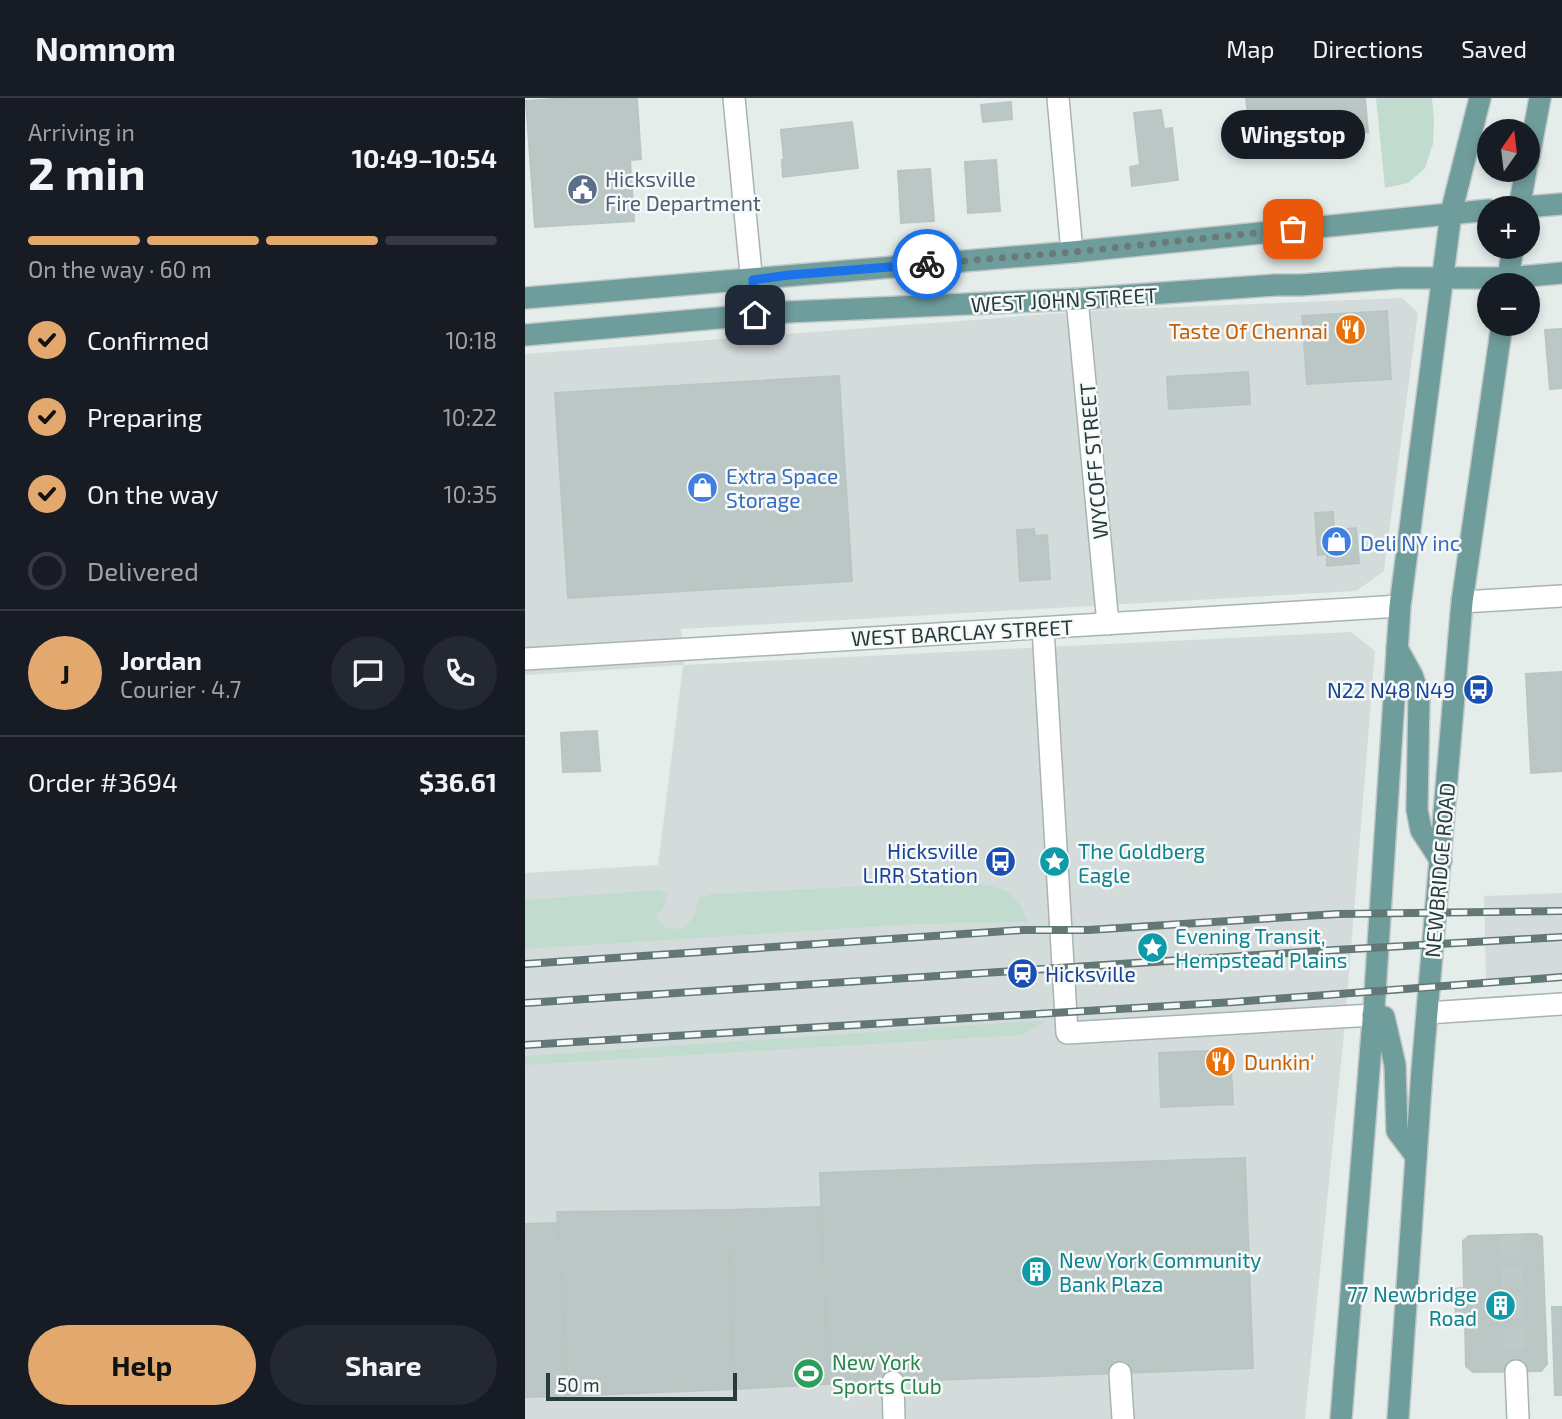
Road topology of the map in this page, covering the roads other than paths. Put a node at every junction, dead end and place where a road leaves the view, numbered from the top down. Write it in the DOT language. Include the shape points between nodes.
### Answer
graph roads {
  1 [pos="734,98"];
  2 [pos="1058,98"];
  3 [pos="1480,98"];
  4 [pos="1540,98"];
  5 [pos="1536,119"];
  6 [pos="1562,204"];
  7 [pos="1540,206"];
  8 [pos="1477,211"];
  9 [pos="1451,213"];
  10 [pos="1073,252"];
  11 [pos="1562,274"];
  12 [pos="1540,277"];
  13 [pos="1443,278"];
  14 [pos="753,280"];
  15 [pos="1477,280"];
  16 [pos="525,298"];
  17 [pos="1077,299"];
  18 [pos="755,315"];
  19 [pos="525,335"];
  20 [pos="1499,336"];
  21 [pos="1562,596"];
  22 [pos="1462,602"];
  23 [pos="1400,606"];
  24 [pos="1108,624"];
  25 [pos="1043,628"];
  26 [pos="1397,648"];
  27 [pos="525,659"];
  28 [pos="1441,861"];
  29 [pos="1562,1004"];
  30 [pos="1427,1013"];
  31 [pos="1373,1015"];
  32 [pos="1416,1156"];
  33 [pos="1516,1371"];
  34 [pos="1120,1373"];
  35 [pos="893,1382"];
  36 [pos="894,1419"];
  37 [pos="1123,1419"];
  38 [pos="1341,1419"];
  39 [pos="1398,1419"];
  40 [pos="1518,1419"];
  1 -- 14 [label="street"];
  2 -- 10 [label="street"];
  3 -- 9 [label="main road"];
  4 -- 5 [label="main road"];
  6 -- 7 [label="main road"];
  8 -- 9 [label="main road, WEST JOHN STREET"];
  9 -- 10 [label="main road, WEST JOHN STREET"];
  9 -- 13 [label="main road"];
  10 -- 14 [label="main road, WEST JOHN STREET"];
  11 -- 12 [label="main road, WEST JOHN STREET"];
  13 -- 15 [label="main road, WEST JOHN STREET"];
  13 -- 17 [label="main road, WEST JOHN STREET"];
  13 -- 23 [label="main road"];
  14 -- 16 [label="main road, WEST JOHN STREET"];
  14 -- 18 [label="street"];
  17 -- 18 [label="main road, WEST JOHN STREET"];
  17 -- 24 [label="street, WYCOFF STREET"];
  18 -- 19 [label="main road, WEST JOHN STREET"];
  20 -- 22 [label="main road, NEWBRIDGE ROAD"];
  21 -- 22 [label="street"];
  22 -- 28 [label="main road, NEWBRIDGE ROAD"];
  23 -- 24 [label="street, WEST BARCLAY STREET"];
  23 -- 26 [label="main road"];
  24 -- 25 [label="street, WEST BARCLAY STREET"];
  25 -- 27 [label="street, WEST BARCLAY STREET"];
  25 -- 31 [label="street" via="1067,1033"];
  26 -- 28 [label="main road" via="1419,695 1417,810 1421,830"];
  26 -- 31 [label="main road"];
  28 -- 30 [label="main road, NEWBRIDGE ROAD"];
  29 -- 30 [label="street"];
  30 -- 32 [label="main road, NEWBRIDGE ROAD"];
  31 -- 32 [label="main road" via="1384,1017 1395,1065 1397,1132"];
  31 -- 38 [label="main road"];
  32 -- 39 [label="main road, NEWBRIDGE ROAD"];
  33 -- 40 [label="street"];
  34 -- 37 [label="street"];
  35 -- 36 [label="street"];
}
